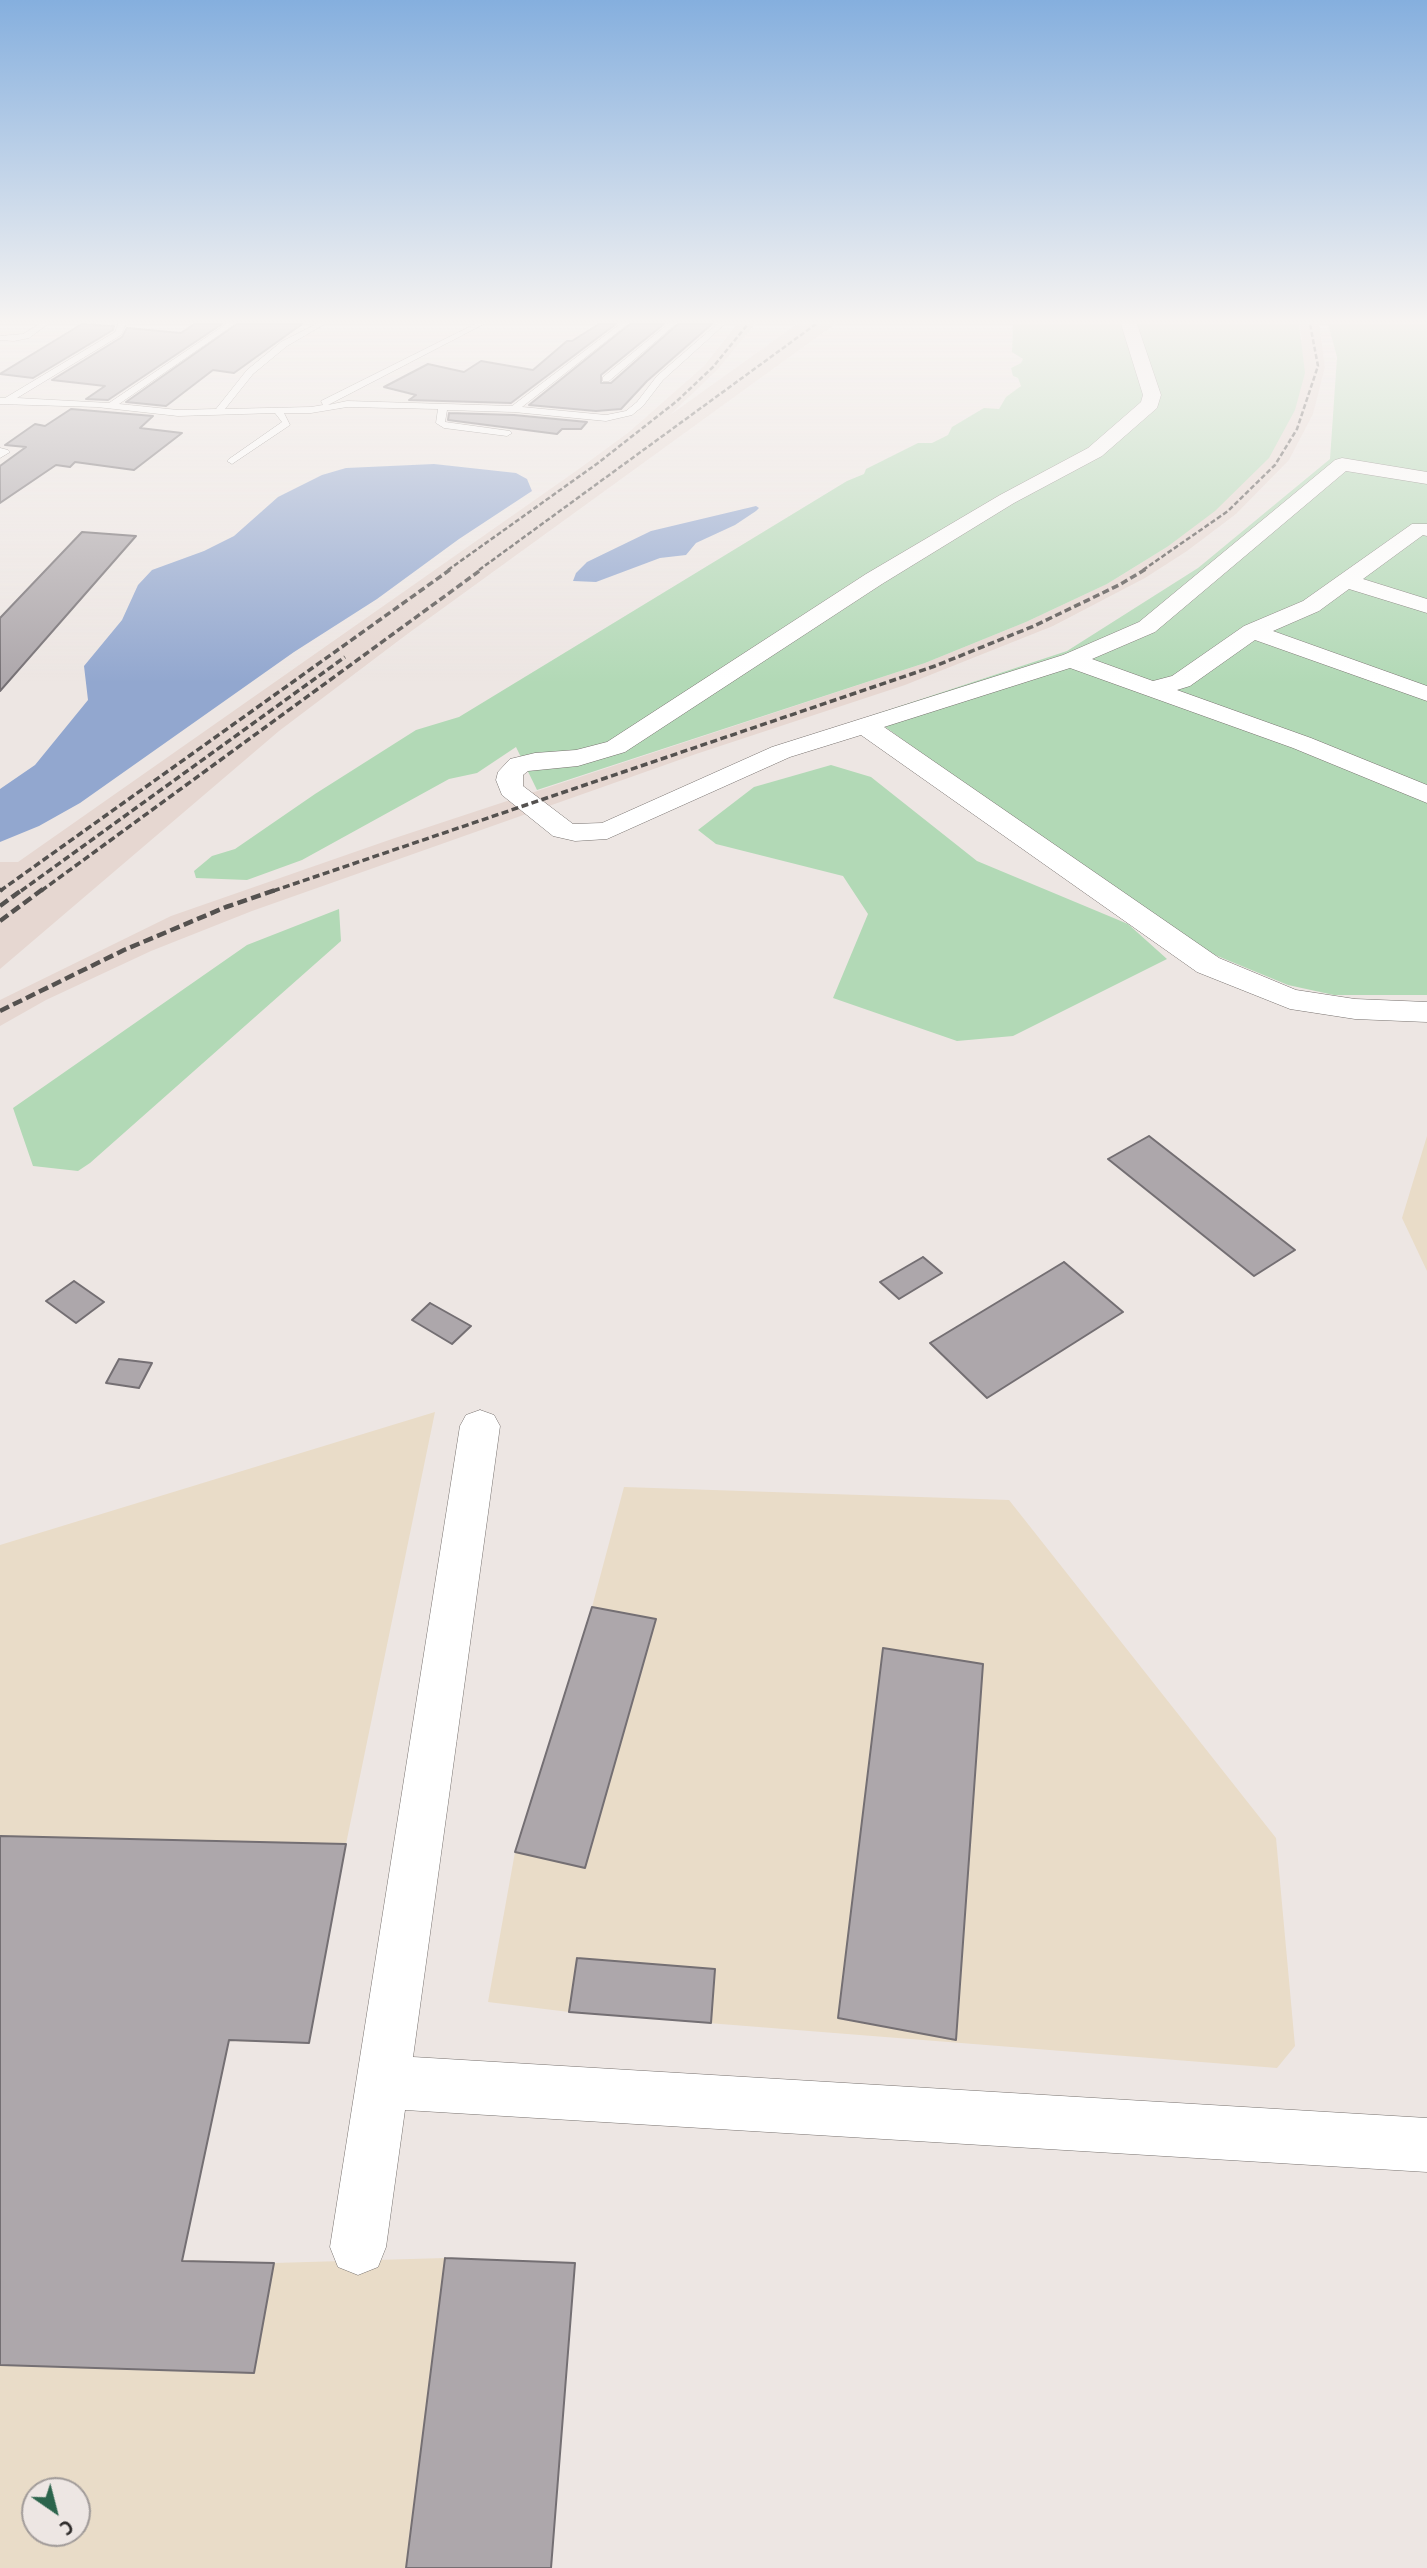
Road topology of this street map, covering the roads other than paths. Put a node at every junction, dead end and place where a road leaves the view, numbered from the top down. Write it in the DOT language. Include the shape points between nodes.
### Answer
graph roads {
  1 [pos="257,444"];
  2 [pos="1104,444"];
  3 [pos="232,461"];
  4 [pos="1427,478"];
  5 [pos="1427,530"];
  6 [pos="1347,580"];
  7 [pos="1427,606"];
  8 [pos="1252,631"];
  9 [pos="1071,660"];
  10 [pos="1153,689"];
  11 [pos="1427,694"];
  12 [pos="867,727"];
  13 [pos="1427,795"];
  14 [pos="1427,1012"];
  15 [pos="481,1426"];
  16 [pos="383,2082"];
  17 [pos="1427,2145"];
  18 [pos="358,2248"];
  1 -- 3 [label="lane"];
  2 -- 12 [label="street" via="874,579 616,747 578,758 519,765 509,780 511,789 563,830 600,832 629,824 781,752"];
  4 -- 9 [label="street" via="1342,464 1147,627"];
  5 -- 6 [label="street" via="1419,528"];
  6 -- 7 [label="street"];
  6 -- 8 [label="street" via="1311,607"];
  8 -- 10 [label="street" via="1181,681"];
  8 -- 11 [label="street"];
  9 -- 10 [label="street"];
  9 -- 12 [label="street"];
  10 -- 13 [label="street"];
  12 -- 14 [label="street" via="1208,965 1290,999 1354,1009"];
  15 -- 16 [label="street"];
  16 -- 17 [label="street"];
  16 -- 18 [label="street"];
}
